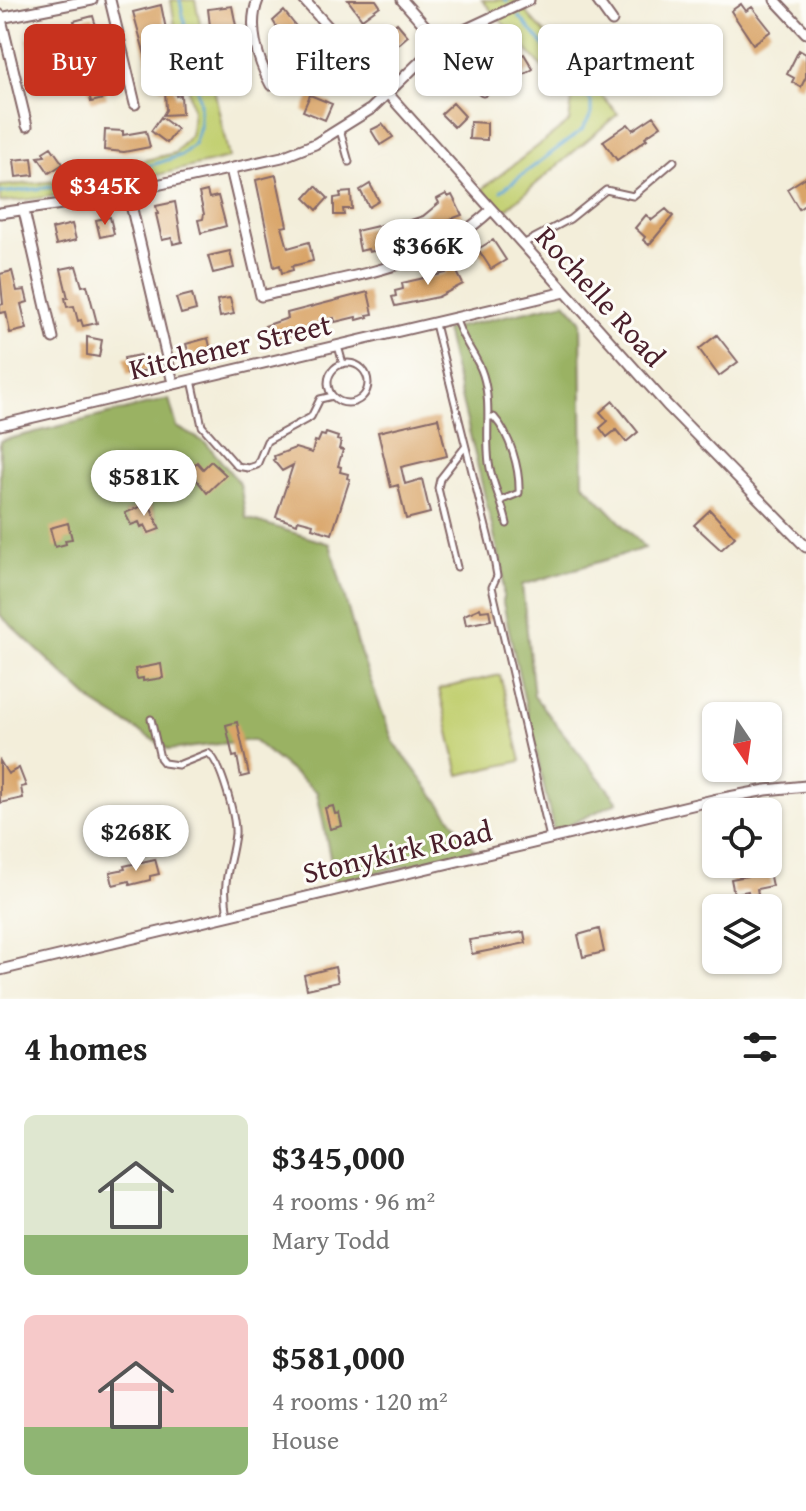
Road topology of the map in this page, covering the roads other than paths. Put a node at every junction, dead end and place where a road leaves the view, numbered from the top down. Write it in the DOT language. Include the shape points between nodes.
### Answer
graph roads {
  1 [pos="92,0"];
  2 [pos="110,0"];
  3 [pos="258,0"];
  4 [pos="304,0"];
  5 [pos="402,0"];
  6 [pos="529,0"];
  7 [pos="597,0"];
  8 [pos="775,0"];
  9 [pos="0,17"];
  10 [pos="612,21"];
  11 [pos="325,24"];
  12 [pos="424,24"];
  13 [pos="476,24"];
  14 [pos="806,33"];
  15 [pos="415,69"];
  16 [pos="268,79"];
  17 [pos="399,83"];
  18 [pos="384,96"];
  19 [pos="389,96"];
  20 [pos="135,104"];
  21 [pos="27,126"];
  22 [pos="340,130"];
  23 [pos="674,161"];
  24 [pos="349,162"];
  25 [pos="231,169"];
  26 [pos="128,192"];
  27 [pos="491,210"];
  28 [pos="24,211"];
  29 [pos="0,213"];
  30 [pos="522,244"];
  31 [pos="565,292"];
  32 [pos="455,317"];
  33 [pos="435,322"];
  34 [pos="53,338"];
  35 [pos="338,345"];
  36 [pos="343,364"];
  37 [pos="191,379"];
  38 [pos="173,383"];
  39 [pos="333,396"];
  40 [pos="489,417"];
  41 [pos="0,425"];
  42 [pos="466,446"];
  43 [pos="502,500"];
  44 [pos="507,524"];
  45 [pos="806,547"];
  46 [pos="457,567"];
  47 [pos="151,719"];
  48 [pos="806,786"];
  49 [pos="550,839"];
  50 [pos="229,916"];
  51 [pos="0,970"];
  1 -- 9 [label="street"];
  2 -- 20 [label="street"];
  3 -- 16 [label="street" via="254,31"];
  4 -- 11 [label="street, Rochelle Road"];
  5 -- 12 [label="street"];
  6 -- 13 [label="street"];
  7 -- 10 [label="street"];
  8 -- 14 [label="street"];
  9 -- 21 [label="street"];
  15 -- 17 [label="street"];
  18 -- 22 [label="street"];
  19 -- 27 [label="street, Rochelle Road"];
  22 -- 24 [label="lane"];
  22 -- 25 [label="street" via="282,157"];
  23 -- 30 [label="lane" via="633,196 606,190 570,219"];
  25 -- 26 [label="street"];
  25 -- 27 [label="street" via="261,296 418,258 455,240"];
  26 -- 28 [label="street"];
  26 -- 38 [label="street"];
  27 -- 30 [label="street, Rochelle Road"];
  28 -- 29 [label="street"];
  28 -- 34 [label="street"];
  30 -- 31 [label="street, Rochelle Road"];
  31 -- 32 [label="street, Kitchener Street"];
  31 -- 45 [label="street, Rochelle Road"];
  32 -- 33 [label="street, Kitchener Street"];
  32 -- 40 [label="lane" via="482,372"];
  33 -- 35 [label="street, Kitchener Street"];
  33 -- 42 [label="lane"];
  35 -- 36 [label="lane"];
  35 -- 37 [label="street, Kitchener Street"];
  36 -- 39 [label="lane" via="328,381"];
  36 -- 39 [label="lane" via="362,369 368,379 366,392 347,403"];
  37 -- 38 [label="street, Kitchener Street"];
  37 -- 39 [label="lane" via="202,426 237,466 248,468 257,465 267,441 311,417 320,399"];
  38 -- 41 [label="street, Kitchener Street"];
  40 -- 43 [label="lane" via="489,463"];
  40 -- 43 [label="lane" via="506,433 520,482 519,493"];
  42 -- 46 [label="lane" via="438,488"];
  42 -- 49 [label="lane" via="494,559 497,576 492,587"];
  43 -- 44 [label="lane"];
  47 -- 50 [label="lane" via="164,763 178,765 208,753 220,765 235,830 224,888"];
  48 -- 49 [label="street, Stonykirk Road" via="713,800"];
  49 -- 50 [label="street, Stonykirk Road"];
  50 -- 51 [label="street, Stonykirk Road"];
}
